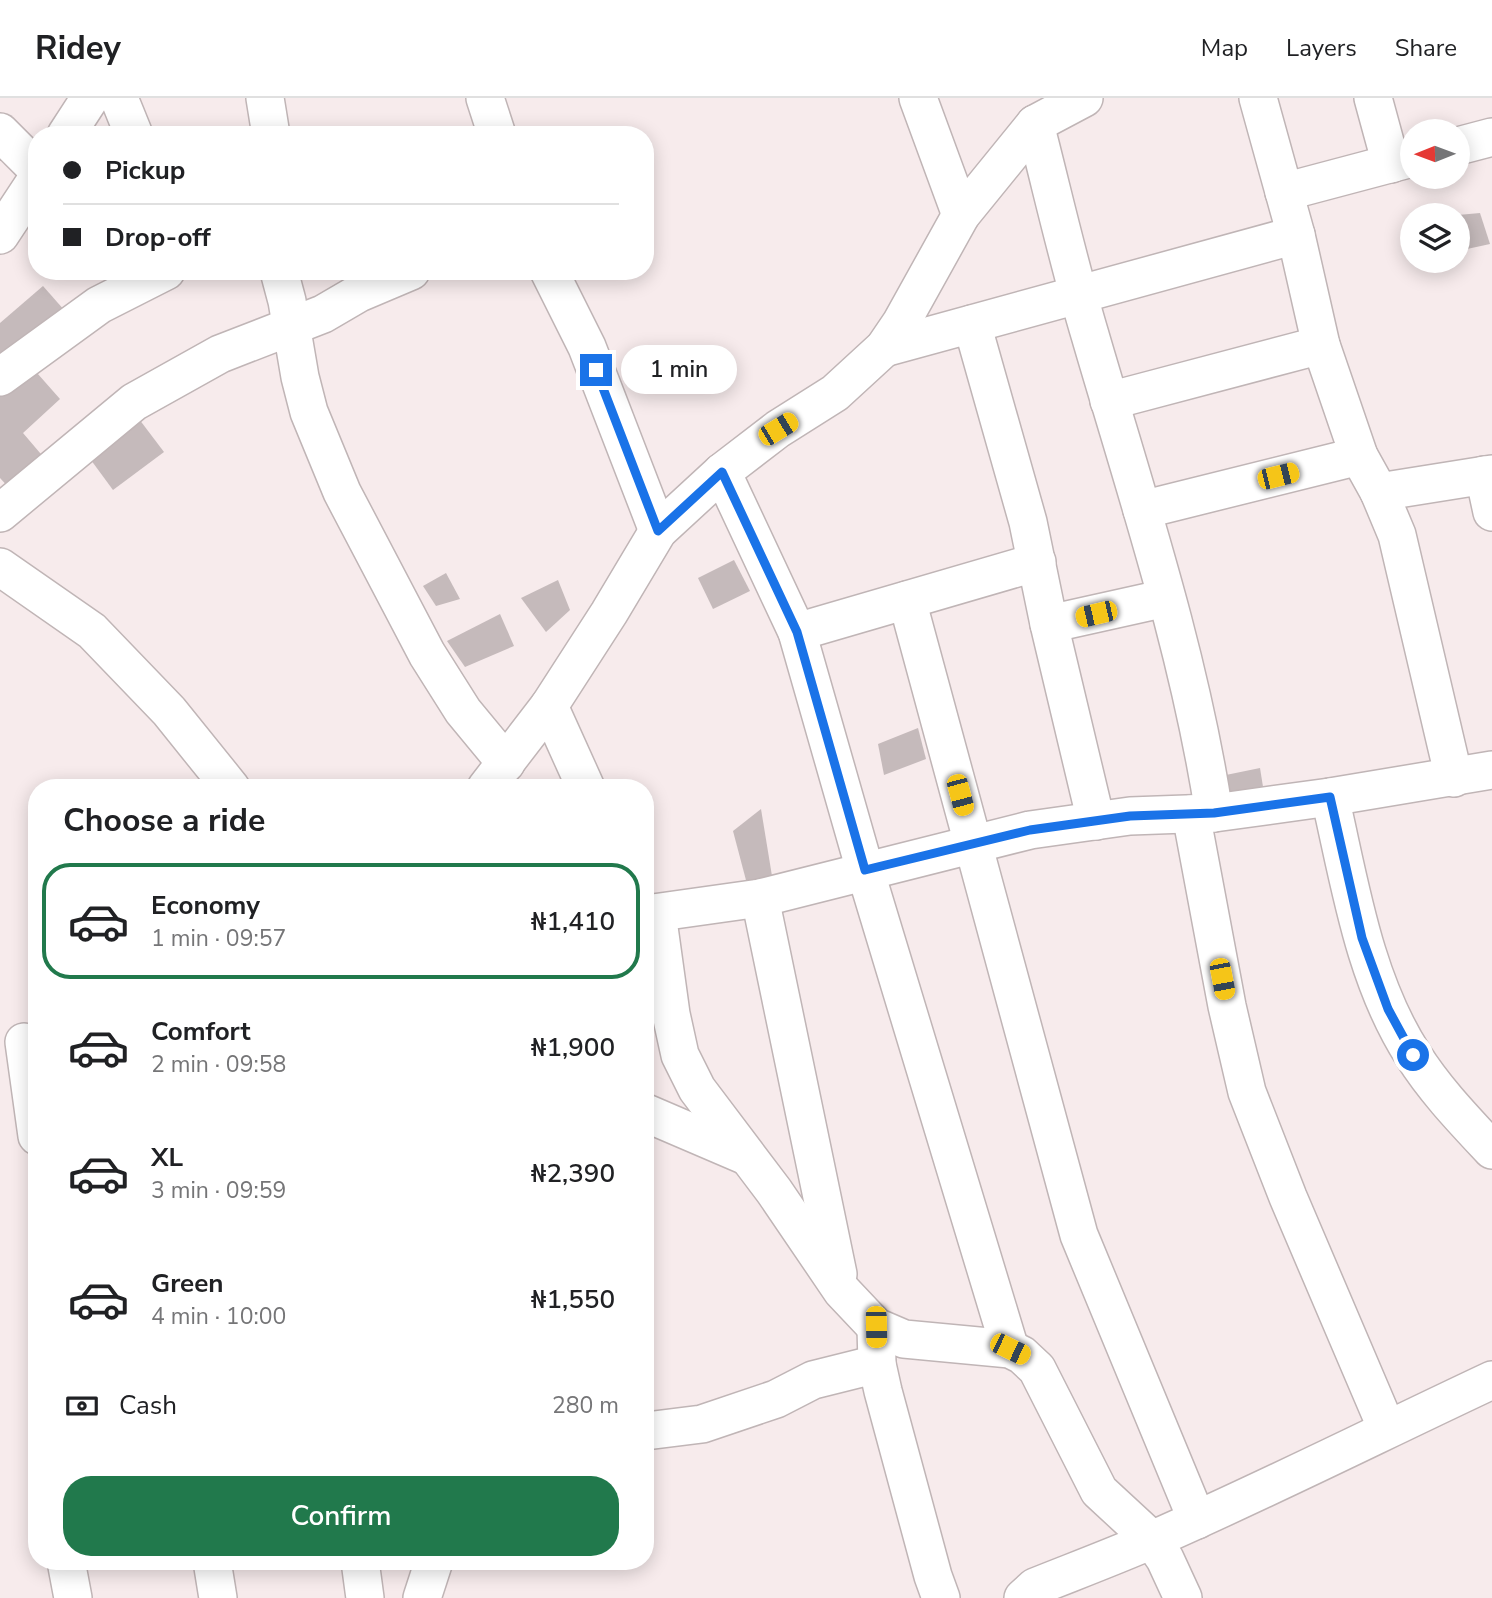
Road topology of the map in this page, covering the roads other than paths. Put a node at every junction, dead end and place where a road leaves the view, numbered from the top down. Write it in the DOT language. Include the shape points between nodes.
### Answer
graph roads {
  1 [pos="90,98"];
  2 [pos="119,98"];
  3 [pos="265,98"];
  4 [pos="485,98"];
  5 [pos="918,98"];
  6 [pos="1084,98"];
  7 [pos="1258,98"];
  8 [pos="1373,98"];
  9 [pos="1035,124"];
  10 [pos="72,126"];
  11 [pos="130,126"];
  12 [pos="270,126"];
  13 [pos="494,126"];
  14 [pos="0,132"];
  15 [pos="1492,137"];
  16 [pos="1470,143"];
  17 [pos="1400,157"];
  18 [pos="28,160"];
  19 [pos="1400,162"];
  20 [pos="1284,192"];
  21 [pos="28,193"];
  22 [pos="961,215"];
  23 [pos="0,235"];
  24 [pos="1296,235"];
  25 [pos="148,280"];
  26 [pos="279,280"];
  27 [pos="390,280"];
  28 [pos="554,280"];
  29 [pos="1078,294"];
  30 [pos="972,324"];
  31 [pos="292,327"];
  32 [pos="1321,345"];
  33 [pos="884,348"];
  34 [pos="0,377"];
  35 [pos="1109,401"];
  36 [pos="1359,456"];
  37 [pos="722,472"];
  38 [pos="1488,475"];
  39 [pos="1379,492"];
  40 [pos="1142,510"];
  41 [pos="1492,512"];
  42 [pos="0,513"];
  43 [pos="658,531"];
  44 [pos="1037,562"];
  45 [pos="0,567"];
  46 [pos="1166,598"];
  47 [pos="907,600"];
  48 [pos="1049,624"];
  49 [pos="797,632"];
  50 [pos="549,706"];
  51 [pos="1492,770"];
  52 [pos="496,775"];
  53 [pos="1454,778"];
  54 [pos="224,779"];
  55 [pos="582,779"];
  56 [pos="1330,797"];
  57 [pos="1202,814"];
  58 [pos="1096,821"];
  59 [pos="973,844"];
  60 [pos="865,870"];
  61 [pos="760,898"];
  62 [pos="654,913"];
  63 [pos="654,928"];
  64 [pos="20,1043"];
  65 [pos="28,1087"];
  66 [pos="654,1116"];
  67 [pos="1492,1150"];
  68 [pos="748,1157"];
  69 [pos="842,1291"];
  70 [pos="876,1327"];
  71 [pos="1010,1349"];
  72 [pos="877,1364"];
  73 [pos="1492,1380"];
  74 [pos="1387,1429"];
  75 [pos="654,1430"];
  76 [pos="1197,1520"];
  77 [pos="1152,1540"];
  78 [pos="68,1570"];
  79 [pos="213,1570"];
  80 [pos="361,1570"];
  81 [pos="431,1570"];
  82 [pos="73,1598"];
  83 [pos="218,1598"];
  84 [pos="365,1598"];
  85 [pos="422,1598"];
  86 [pos="941,1598"];
  87 [pos="1023,1598"];
  88 [pos="1183,1598"];
  1 -- 10 [label="street"];
  2 -- 11 [label="street"];
  3 -- 12 [label="street"];
  4 -- 13 [label="street"];
  5 -- 22 [label="street"];
  6 -- 9 [label="street"];
  7 -- 20 [label="street"];
  8 -- 17 [label="street"];
  9 -- 22 [label="street"];
  9 -- 29 [label="street"];
  14 -- 18 [label="street"];
  15 -- 16 [label="street"];
  19 -- 20 [label="street"];
  20 -- 24 [label="street"];
  21 -- 23 [label="street"];
  22 -- 33 [label="street"];
  24 -- 29 [label="street"];
  24 -- 32 [label="street"];
  25 -- 34 [label="street" via="99,305"];
  26 -- 31 [label="street"];
  27 -- 31 [label="street"];
  28 -- 43 [label="street" via="587,347"];
  29 -- 30 [label="street"];
  29 -- 35 [label="street"];
  30 -- 33 [label="street"];
  30 -- 44 [label="street"];
  31 -- 42 [label="street" via="220,354 134,402"];
  31 -- 52 [label="street" via="309,412 342,492"];
  32 -- 35 [label="street"];
  32 -- 36 [label="street"];
  33 -- 37 [label="street" via="835,393"];
  35 -- 40 [label="street"];
  36 -- 39 [label="street"];
  36 -- 40 [label="street"];
  37 -- 43 [label="street"];
  37 -- 49 [label="street"];
  38 -- 39 [label="street"];
  38 -- 41 [label="street"];
  39 -- 53 [label="street" via="1397,535"];
  40 -- 46 [label="street"];
  43 -- 50 [label="street"];
  44 -- 47 [label="street"];
  44 -- 48 [label="street"];
  45 -- 54 [label="street" via="92,631 169,710"];
  46 -- 48 [label="street"];
  46 -- 57 [label="street" via="1205,760"];
  47 -- 49 [label="street"];
  47 -- 59 [label="street"];
  48 -- 58 [label="street"];
  49 -- 60 [label="street"];
  50 -- 52 [label="street"];
  50 -- 55 [label="street"];
  51 -- 53 [label="street"];
  53 -- 56 [label="street"];
  56 -- 57 [label="street"];
  56 -- 67 [label="street" via="1362,938 1388,1009 1413,1055"];
  57 -- 58 [label="street"];
  57 -- 74 [label="street" via="1227,1006 1247,1092"];
  58 -- 59 [label="street"];
  59 -- 60 [label="street"];
  59 -- 76 [label="street" via="1079,1235"];
  60 -- 61 [label="street"];
  60 -- 71 [label="street"];
  61 -- 62 [label="street"];
  61 -- 69 [label="street"];
  63 -- 68 [label="street" via="681,1055 697,1089"];
  64 -- 65 [label="street"];
  66 -- 68 [label="street"];
  68 -- 69 [label="street"];
  69 -- 70 [label="street"];
  70 -- 71 [label="street" via="904,1339"];
  70 -- 72 [label="street"];
  71 -- 77 [label="street" via="1037,1369 1099,1492"];
  72 -- 75 [label="street" via="813,1380 776,1399 702,1424"];
  72 -- 86 [label="street"];
  73 -- 74 [label="street"];
  74 -- 76 [label="street"];
  76 -- 77 [label="street"];
  77 -- 87 [label="street" via="1035,1587"];
  77 -- 88 [label="street"];
  78 -- 82 [label="street"];
  79 -- 83 [label="street"];
  80 -- 84 [label="street"];
  81 -- 85 [label="street"];
}
